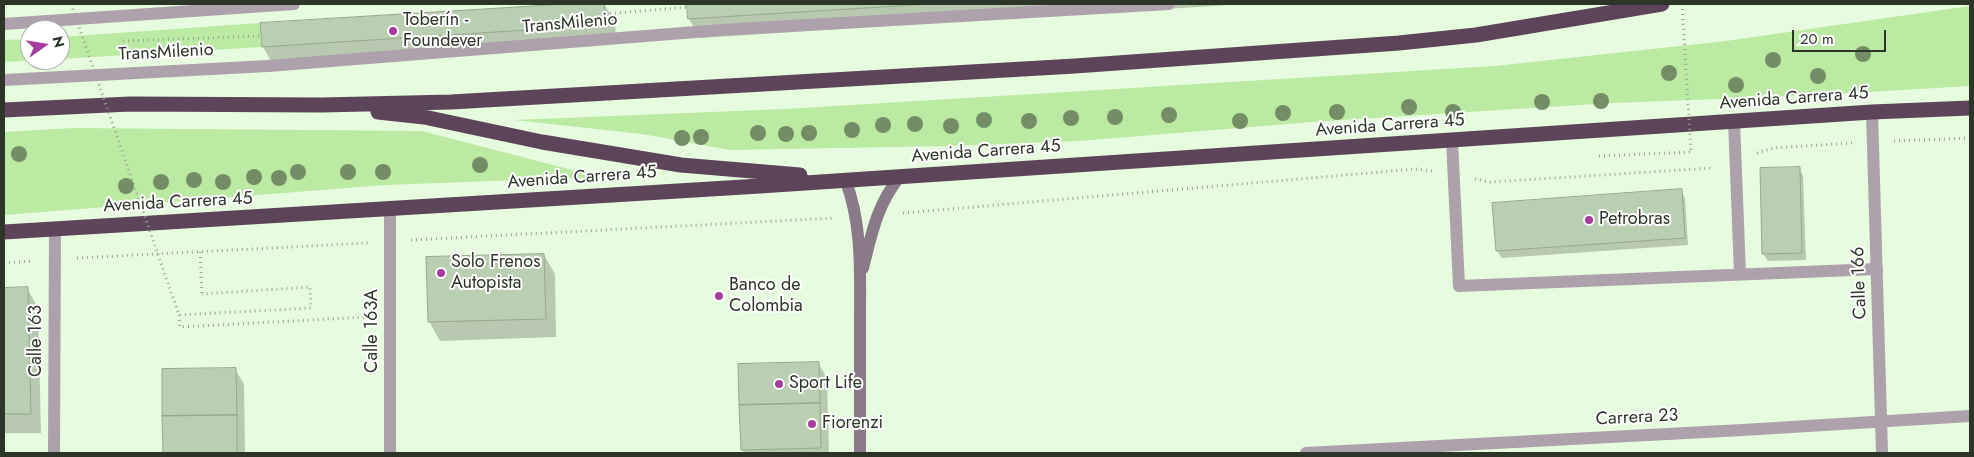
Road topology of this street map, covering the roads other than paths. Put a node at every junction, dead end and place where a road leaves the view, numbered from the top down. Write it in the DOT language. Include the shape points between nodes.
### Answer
graph roads {
  1 [pos="294,4"];
  2 [pos="1169,4"];
  3 [pos="1662,4"];
  4 [pos="4,24"];
  5 [pos="4,80"];
  6 [pos="322,105"];
  7 [pos="1970,108"];
  8 [pos="4,110"];
  9 [pos="1872,112"];
  10 [pos="1734,121"];
  11 [pos="1452,140"];
  12 [pos="900,176"];
  13 [pos="845,179"];
  14 [pos="390,209"];
  15 [pos="54,229"];
  16 [pos="4,232"];
  17 [pos="1877,269"];
  18 [pos="1740,274"];
  19 [pos="860,282"];
  20 [pos="1970,416"];
  21 [pos="1882,421"];
  22 [pos="54,453"];
  23 [pos="390,453"];
  24 [pos="860,453"];
  25 [pos="1306,453"];
  26 [pos="1882,453"];
  1 -- 4 [label="street"];
  2 -- 5 [label="street, TransMilenio" via="721,30 268,66"];
  3 -- 6 [label="highway" via="1476,35 1389,44 734,86 451,102"];
  6 -- 8 [label="highway" via="130,104"];
  6 -- 13 [label="highway" via="424,117 542,142 681,165"];
  7 -- 9 [label="highway, Avenida Carrera 45"];
  9 -- 10 [label="highway, Avenida Carrera 45"];
  9 -- 17 [label="street, Calle 166"];
  10 -- 11 [label="highway, Avenida Carrera 45"];
  10 -- 18 [label="street"];
  11 -- 12 [label="highway, Avenida Carrera 45"];
  11 -- 18 [label="street" via="1459,286"];
  12 -- 13 [label="highway, Avenida Carrera 45"];
  12 -- 19 [label="main road" via="888,190 876,215"];
  13 -- 14 [label="highway, Avenida Carrera 45"];
  13 -- 19 [label="main road" via="856,217"];
  14 -- 15 [label="highway, Avenida Carrera 45"];
  14 -- 23 [label="street, Calle 163A"];
  15 -- 16 [label="highway, Avenida Carrera 45"];
  15 -- 22 [label="street, Calle 163"];
  17 -- 18 [label="street"];
  17 -- 21 [label="street, Calle 166"];
  19 -- 24 [label="main road"];
  20 -- 21 [label="street, Carrera 23"];
  21 -- 25 [label="street, Carrera 23"];
  21 -- 26 [label="street, Calle 166"];
}
